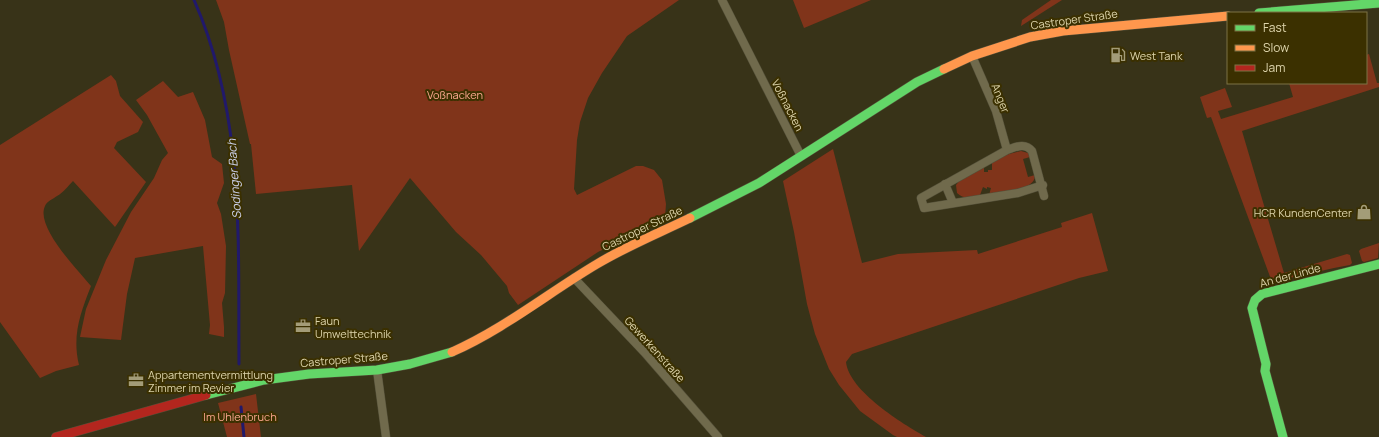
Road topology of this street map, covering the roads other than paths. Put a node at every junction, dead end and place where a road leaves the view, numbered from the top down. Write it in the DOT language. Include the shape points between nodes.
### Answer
graph roads {
  1 [pos="722,0"];
  2 [pos="1379,3"];
  3 [pos="1271,12"];
  4 [pos="1227,16"];
  5 [pos="972,56"];
  6 [pos="1007,150"];
  7 [pos="801,156"];
  8 [pos="945,184"];
  9 [pos="1043,185"];
  10 [pos="1044,196"];
  11 [pos="953,203"];
  12 [pos="1379,264"];
  13 [pos="574,278"];
  14 [pos="377,370"];
  15 [pos="56,437"];
  16 [pos="386,437"];
  17 [pos="718,437"];
  18 [pos="1283,437"];
  1 -- 7 [label="street, Voßnacken"];
  2 -- 3 [label="main road"];
  4 -- 5 [label="main road, Castroper Straße" via="1062,31 1030,37"];
  5 -- 6 [label="street, Anger" via="996,111"];
  5 -- 7 [label="main road, Castroper Straße" via="917,82"];
  6 -- 8 [label="street"];
  6 -- 9 [label="street" via="1029,147"];
  7 -- 13 [label="main road, Castroper Straße" via="742,192 621,251"];
  8 -- 11 [label="street"];
  8 -- 11 [label="street" via="921,198 924,208"];
  9 -- 10 [label="street"];
  9 -- 11 [label="street" via="1018,194"];
  12 -- 18 [label="main road, An der Linde" via="1262,294 1252,303 1266,364 1265,371"];
  13 -- 14 [label="main road, Castroper Straße" via="468,345 431,359"];
  13 -- 17 [label="street, Gewerkenstraße" via="645,353"];
  14 -- 15 [label="main road, Castroper Straße" via="264,380"];
  14 -- 16 [label="street"];
}
